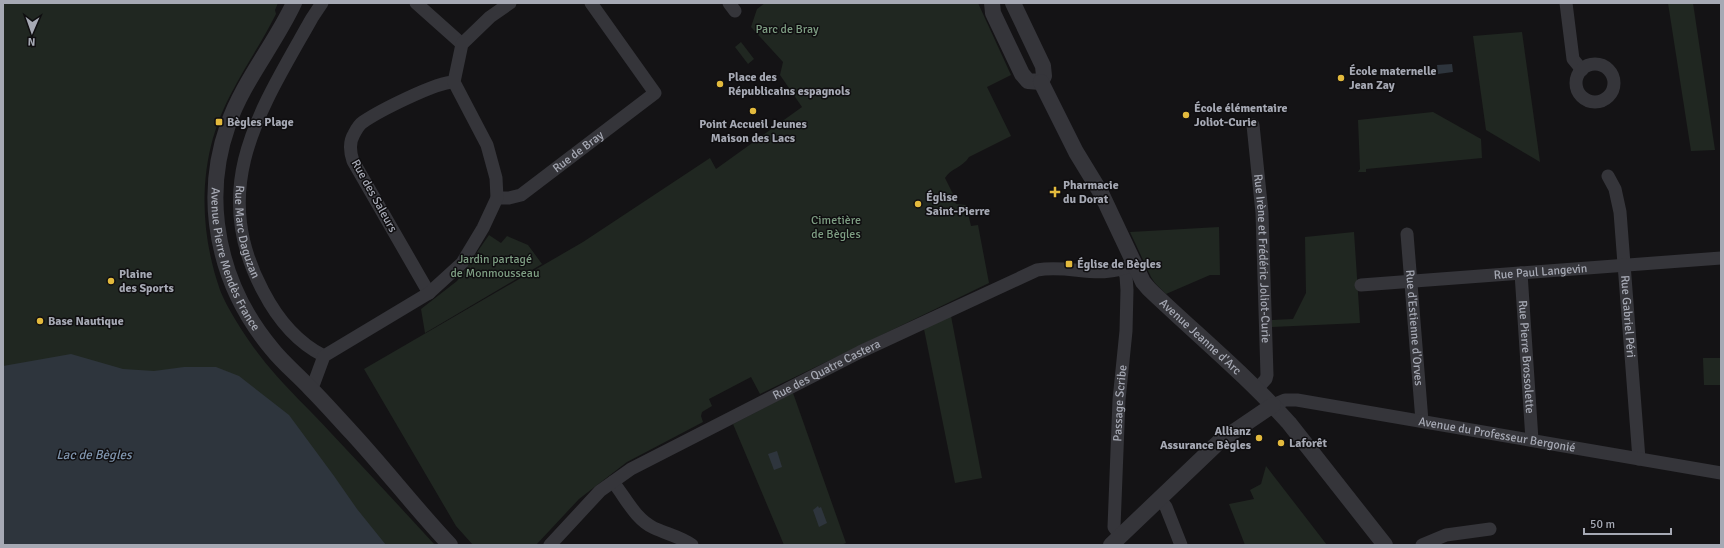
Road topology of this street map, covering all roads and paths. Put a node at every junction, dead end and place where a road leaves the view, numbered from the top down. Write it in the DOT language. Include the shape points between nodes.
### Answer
graph roads {
  1 [pos="294,3"];
  2 [pos="322,3"];
  3 [pos="416,3"];
  4 [pos="510,3"];
  5 [pos="591,3"];
  6 [pos="992,3"];
  7 [pos="1013,3"];
  8 [pos="1566,3"];
  9 [pos="462,44"];
  10 [pos="1582,70"];
  11 [pos="454,82"];
  12 [pos="1041,82"];
  13 [pos="1253,125"];
  14 [pos="1608,176"];
  15 [pos="496,198"];
  16 [pos="1407,234"];
  17 [pos="1721,258"];
  18 [pos="1623,265"];
  19 [pos="1129,267"];
  20 [pos="1520,273"];
  21 [pos="1411,281"];
  22 [pos="1361,285"];
  23 [pos="429,294"];
  24 [pos="324,356"];
  25 [pos="309,387"];
  26 [pos="1257,389"];
  27 [pos="1273,405"];
  28 [pos="1422,421"];
  29 [pos="1532,440"];
  30 [pos="1638,459"];
  31 [pos="1721,473"];
  32 [pos="394,479"];
  33 [pos="613,482"];
  34 [pos="1159,498"];
  35 [pos="1490,529"];
  36 [pos="1116,540"];
  37 [pos="450,545"];
  38 [pos="460,545"];
  39 [pos="550,545"];
  40 [pos="692,545"];
  41 [pos="1181,545"];
  42 [pos="1385,545"];
  43 [pos="1422,545"];
  1 -- 25 [label="street, Avenue Pierre Mendès France" via="274,43 240,97 228,125 217,176 216,211 220,247 231,283 248,318 272,350"];
  2 -- 24 [label="street, Rue Marc Daguzan" via="257,117 243,162 239,203 249,262 267,300 299,341"];
  3 -- 9 [label="street"];
  4 -- 9 [label="street" via="490,17"];
  5 -- 15 [label="street, Rue de Bray" via="655,93 521,195"];
  6 -- 12 [label="street" via="993,13 1022,74 1028,80"];
  7 -- 12 [label="street" via="1043,66 1044,76"];
  8 -- 10 [label="street" via="1573,59"];
  9 -- 11 [label="street"];
  11 -- 15 [label="street" via="487,145 496,178"];
  11 -- 23 [label="street, Rue des Saleurs" via="446,82 423,91 362,122 350,143 353,161"];
  12 -- 19 [label="street, Avenue Jeanne d'Arc" via="1076,152 1101,193"];
  13 -- 26 [label="street, Rue Irène et Frédéric Joliot-Curie" via="1262,213 1267,375"];
  14 -- 18 [label="street, Rue Gabriel Péri" via="1615,188 1620,212"];
  15 -- 23 [label="street" via="475,243 462,263"];
  16 -- 21 [label="street, Rue d'Estienne d'Orves"];
  17 -- 18 [label="street, Rue Paul Langevin"];
  18 -- 20 [label="street, Rue Paul Langevin"];
  18 -- 30 [label="street, Rue Gabriel Péri"];
  19 -- 26 [label="street, Avenue Jeanne d'Arc" via="1149,290"];
  19 -- 33 [label="street, Rue des Quatre Castera" via="1109,272 1048,268 1027,274 860,352 638,465"];
  19 -- 36 [label="street, Passage Scribe" via="1126,276 1126,332 1119,400 1114,527"];
  20 -- 21 [label="street, Rue Paul Langevin"];
  20 -- 29 [label="street, Rue Pierre Brossolette"];
  21 -- 22 [label="street, Rue Paul Langevin"];
  21 -- 28 [label="street, Rue d'Estienne d'Orves"];
  23 -- 24 [label="street"];
  24 -- 25 [label="street" via="314,383"];
  25 -- 32 [label="street, Avenue Pierre Mendès France"];
  26 -- 27 [label="street, Avenue Jeanne d'Arc"];
  27 -- 28 [label="street, Avenue du Professeur Bergonié" via="1285,400 1296,400"];
  27 -- 34 [label="street" via="1220,441"];
  27 -- 42 [label="street, Avenue Jeanne d'Arc"];
  28 -- 29 [label="street, Avenue du Professeur Bergonié"];
  29 -- 30 [label="street, Avenue du Professeur Bergonié"];
  30 -- 31 [label="street, Avenue du Professeur Bergonié"];
  32 -- 37 [label="street, Avenue Pierre Mendès France"];
  32 -- 38 [label="street, Avenue Pierre Mendès France" via="422,504"];
  33 -- 39 [label="street, Rue des Quatre Castera" via="582,508"];
  33 -- 40 [label="street" via="642,521"];
  34 -- 36 [label="street"];
  34 -- 41 [label="street" via="1166,507"];
  35 -- 43 [label="street" via="1446,535"];
}
